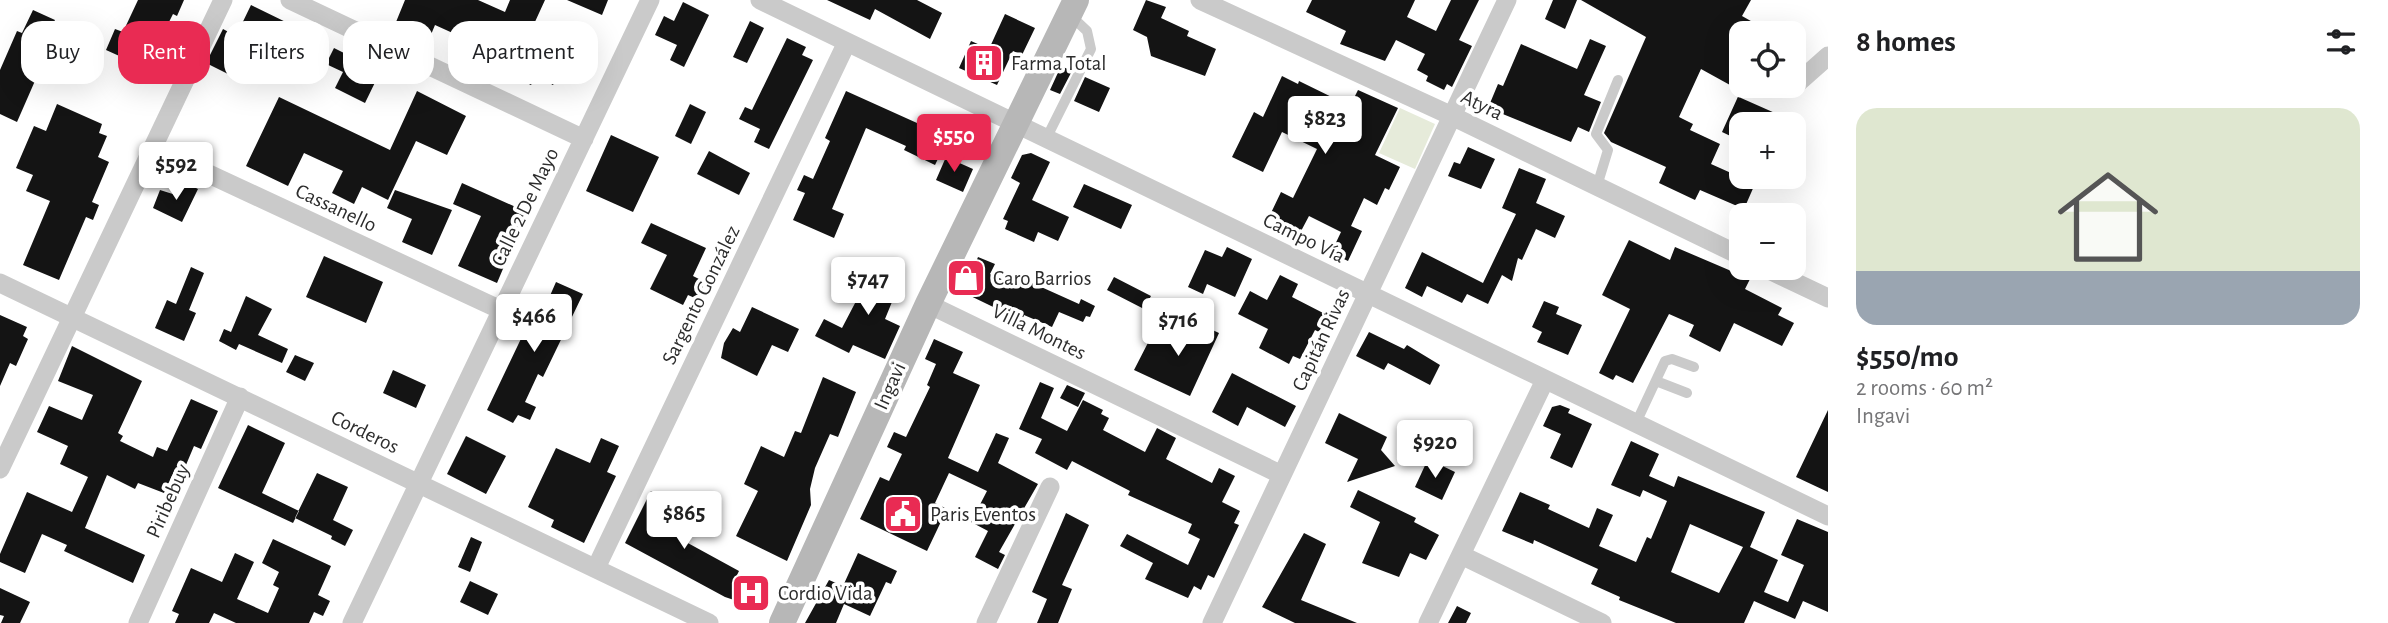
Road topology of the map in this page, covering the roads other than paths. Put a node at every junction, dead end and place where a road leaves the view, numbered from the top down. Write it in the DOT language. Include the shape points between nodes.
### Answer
graph roads {
  1 [pos="223,0"];
  2 [pos="290,0"];
  3 [pos="650,0"];
  4 [pos="760,0"];
  5 [pos="1200,0"];
  6 [pos="1507,0"];
  7 [pos="1072,7"];
  8 [pos="847,42"];
  9 [pos="1828,55"];
  10 [pos="1806,75"];
  11 [pos="1618,80"];
  12 [pos="1452,116"];
  13 [pos="1015,123"];
  14 [pos="1046,138"];
  15 [pos="584,139"];
  16 [pos="153,148"];
  17 [pos="1597,186"];
  18 [pos="1729,250"];
  19 [pos="1790,280"];
  20 [pos="0,283"];
  21 [pos="1368,294"];
  22 [pos="1828,298"];
  23 [pos="928,304"];
  24 [pos="501,310"];
  25 [pos="72,317"];
  26 [pos="1694,367"];
  27 [pos="1545,380"];
  28 [pos="1656,381"];
  29 [pos="1687,393"];
  30 [pos="240,397"];
  31 [pos="1636,424"];
  32 [pos="0,469"];
  33 [pos="1282,475"];
  34 [pos="418,482"];
  35 [pos="1050,487"];
  36 [pos="1828,516"];
  37 [pos="1461,555"];
  38 [pos="596,568"];
  39 [pos="138,623"];
  40 [pos="352,623"];
  41 [pos="709,623"];
  42 [pos="782,623"];
  43 [pos="986,623"];
  44 [pos="1212,623"];
  45 [pos="1428,623"];
  46 [pos="1602,623"];
  1 -- 16 [label="street"];
  2 -- 15 [label="street"];
  3 -- 15 [label="street, Calle 2 De Mayo"];
  4 -- 8 [label="street, Campo Vía"];
  5 -- 12 [label="street, Atyra"];
  6 -- 12 [label="street, Capitán Rivas"];
  7 -- 13 [label="main road, Ingavi"];
  7 -- 14 [label="lane" via="1091,49"];
  8 -- 13 [label="street, Campo Vía"];
  8 -- 38 [label="street, Sargento González"];
  9 -- 10 [label="street"];
  11 -- 17 [label="lane" via="1596,134 1608,150"];
  12 -- 17 [label="street, Atyra"];
  12 -- 21 [label="street, Capitán Rivas"];
  13 -- 14 [label="street, Campo Vía"];
  13 -- 23 [label="main road, Ingavi"];
  14 -- 21 [label="street, Campo Vía"];
  15 -- 24 [label="street, Calle 2 De Mayo"];
  16 -- 24 [label="street, Cassanello"];
  16 -- 25 [label="street"];
  17 -- 18 [label="street, Atyra"];
  19 -- 22 [label="street"];
  20 -- 25 [label="street, Corderos"];
  21 -- 27 [label="street, Campo Vía"];
  21 -- 33 [label="street, Capitán Rivas"];
  23 -- 33 [label="street, Villa Montes"];
  23 -- 42 [label="main road, Ingavi"];
  24 -- 34 [label="street, Calle 2 De Mayo"];
  25 -- 30 [label="street, Corderos"];
  25 -- 32 [label="street"];
  26 -- 28 [label="lane" via="1668,359"];
  27 -- 31 [label="street, Campo Vía"];
  27 -- 37 [label="street"];
  28 -- 29 [label="lane"];
  28 -- 31 [label="lane"];
  30 -- 34 [label="street, Corderos"];
  30 -- 39 [label="street, Piribebuy"];
  31 -- 36 [label="street, Campo Vía"];
  33 -- 44 [label="street, Capitán Rivas"];
  34 -- 38 [label="street, Corderos"];
  34 -- 40 [label="street, Calle 2 De Mayo"];
  35 -- 43 [label="street"];
  37 -- 45 [label="street"];
  37 -- 46 [label="street"];
  38 -- 41 [label="street, Corderos"];
}
